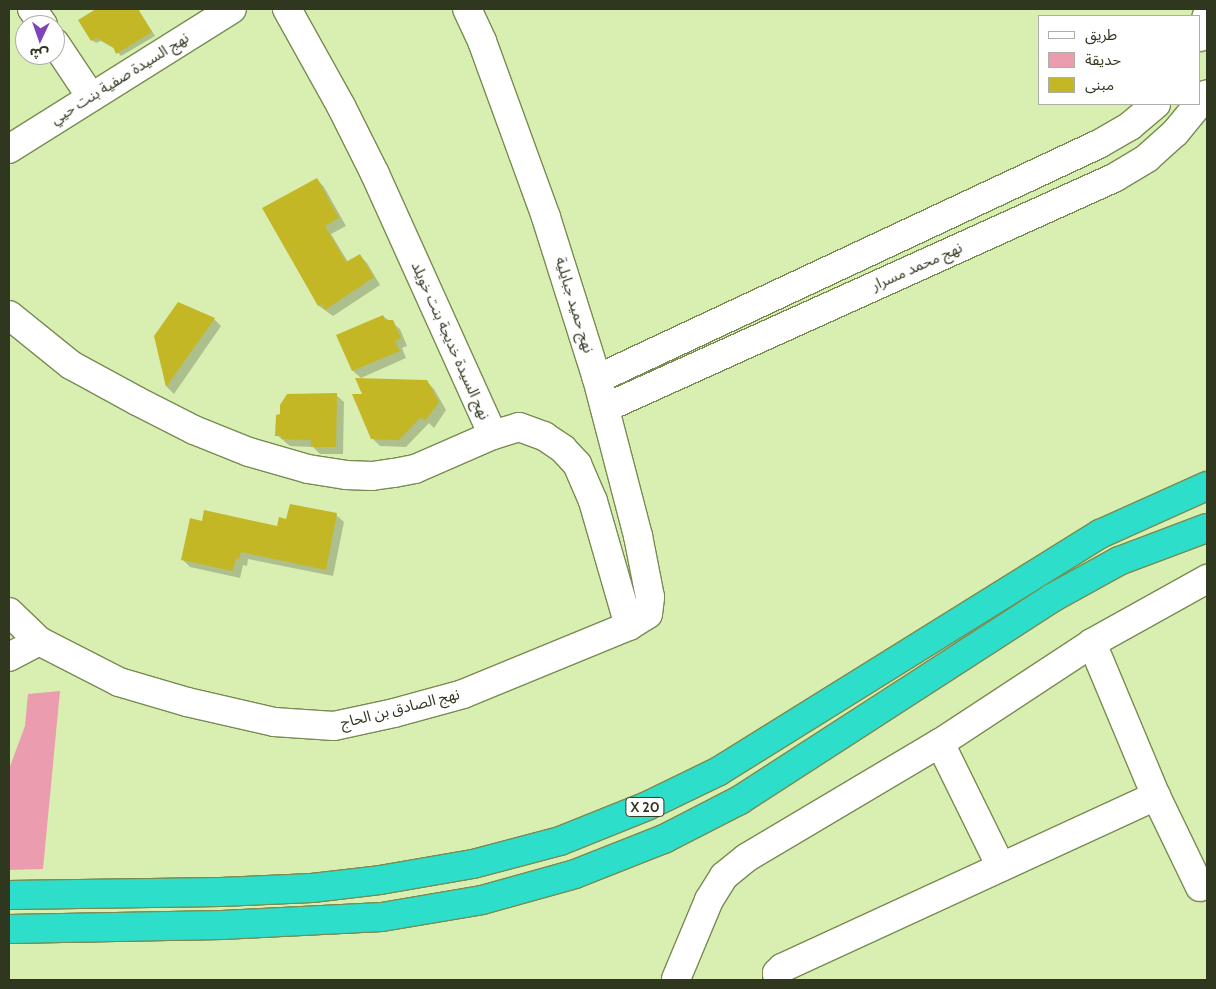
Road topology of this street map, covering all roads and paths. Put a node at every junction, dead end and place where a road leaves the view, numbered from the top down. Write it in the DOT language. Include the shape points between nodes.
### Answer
graph roads {
  1 [pos="232,9"];
  2 [pos="287,9"];
  3 [pos="467,9"];
  4 [pos="1207,15"];
  5 [pos="1201,34"];
  6 [pos="65,57"];
  7 [pos="91,97"];
  8 [pos="1155,105"];
  9 [pos="1198,105"];
  10 [pos="9,150"];
  11 [pos="9,315"];
  12 [pos="597,378"];
  13 [pos="605,408"];
  14 [pos="493,435"];
  15 [pos="1207,486"];
  16 [pos="1207,528"];
  17 [pos="1207,579"];
  18 [pos="9,612"];
  19 [pos="640,618"];
  20 [pos="39,642"];
  21 [pos="1092,644"];
  22 [pos="9,657"];
  23 [pos="940,743"];
  24 [pos="1156,796"];
  25 [pos="1002,867"];
  26 [pos="1200,887"];
  27 [pos="9,895"];
  28 [pos="9,929"];
  29 [pos="671,980"];
  30 [pos="778,980"];
  1 -- 7 [label="street, نهج السيدة صفية بنت حيي"];
  2 -- 14 [label="street, نهج السيدة خديجة بنت خويلد" via="375,174"];
  3 -- 12 [label="street, نهج حميد جبايلية" via="482,41 546,217"];
  4 -- 5 [label="street"];
  6 -- 7 [label="street"];
  7 -- 10 [label="street, نهج السيدة صفية بنت حيي"];
  8 -- 12 [label="street" via="1130,126 1099,144"];
  9 -- 13 [label="street, نهج محمد مسرار" via="1176,133 1147,158 1114,178"];
  11 -- 14 [label="street" via="71,365 137,401 194,430 249,452 308,469 346,475 394,473 415,469"];
  12 -- 13 [label="street, نهج حميد جبايلية"];
  13 -- 19 [label="street, نهج حميد جبايلية" via="650,597"];
  14 -- 19 [label="street, نهج السيدة خديجة بنت خويلد" via="519,427 544,436 577,464"];
  15 -- 27 [label="highway, X 20" via="1100,534 719,771 647,806 560,841 473,864 312,888"];
  16 -- 28 [label="highway, X 20" via="1119,562 1052,598 740,800 664,839 574,874 482,900 382,918"];
  17 -- 21 [label="street"];
  18 -- 20 [label="street, نهج الصادق بن الحاج"];
  19 -- 20 [label="street, نهج الصادق بن الحاج" via="463,694 334,726 274,722 170,697 119,682"];
  20 -- 22 [label="street"];
  21 -- 23 [label="street"];
  21 -- 24 [label="street"];
  23 -- 25 [label="street"];
  23 -- 29 [label="street" via="746,858 724,876"];
  24 -- 25 [label="street"];
  24 -- 26 [label="street"];
  25 -- 30 [label="street" via="782,968 777,973"];
}
